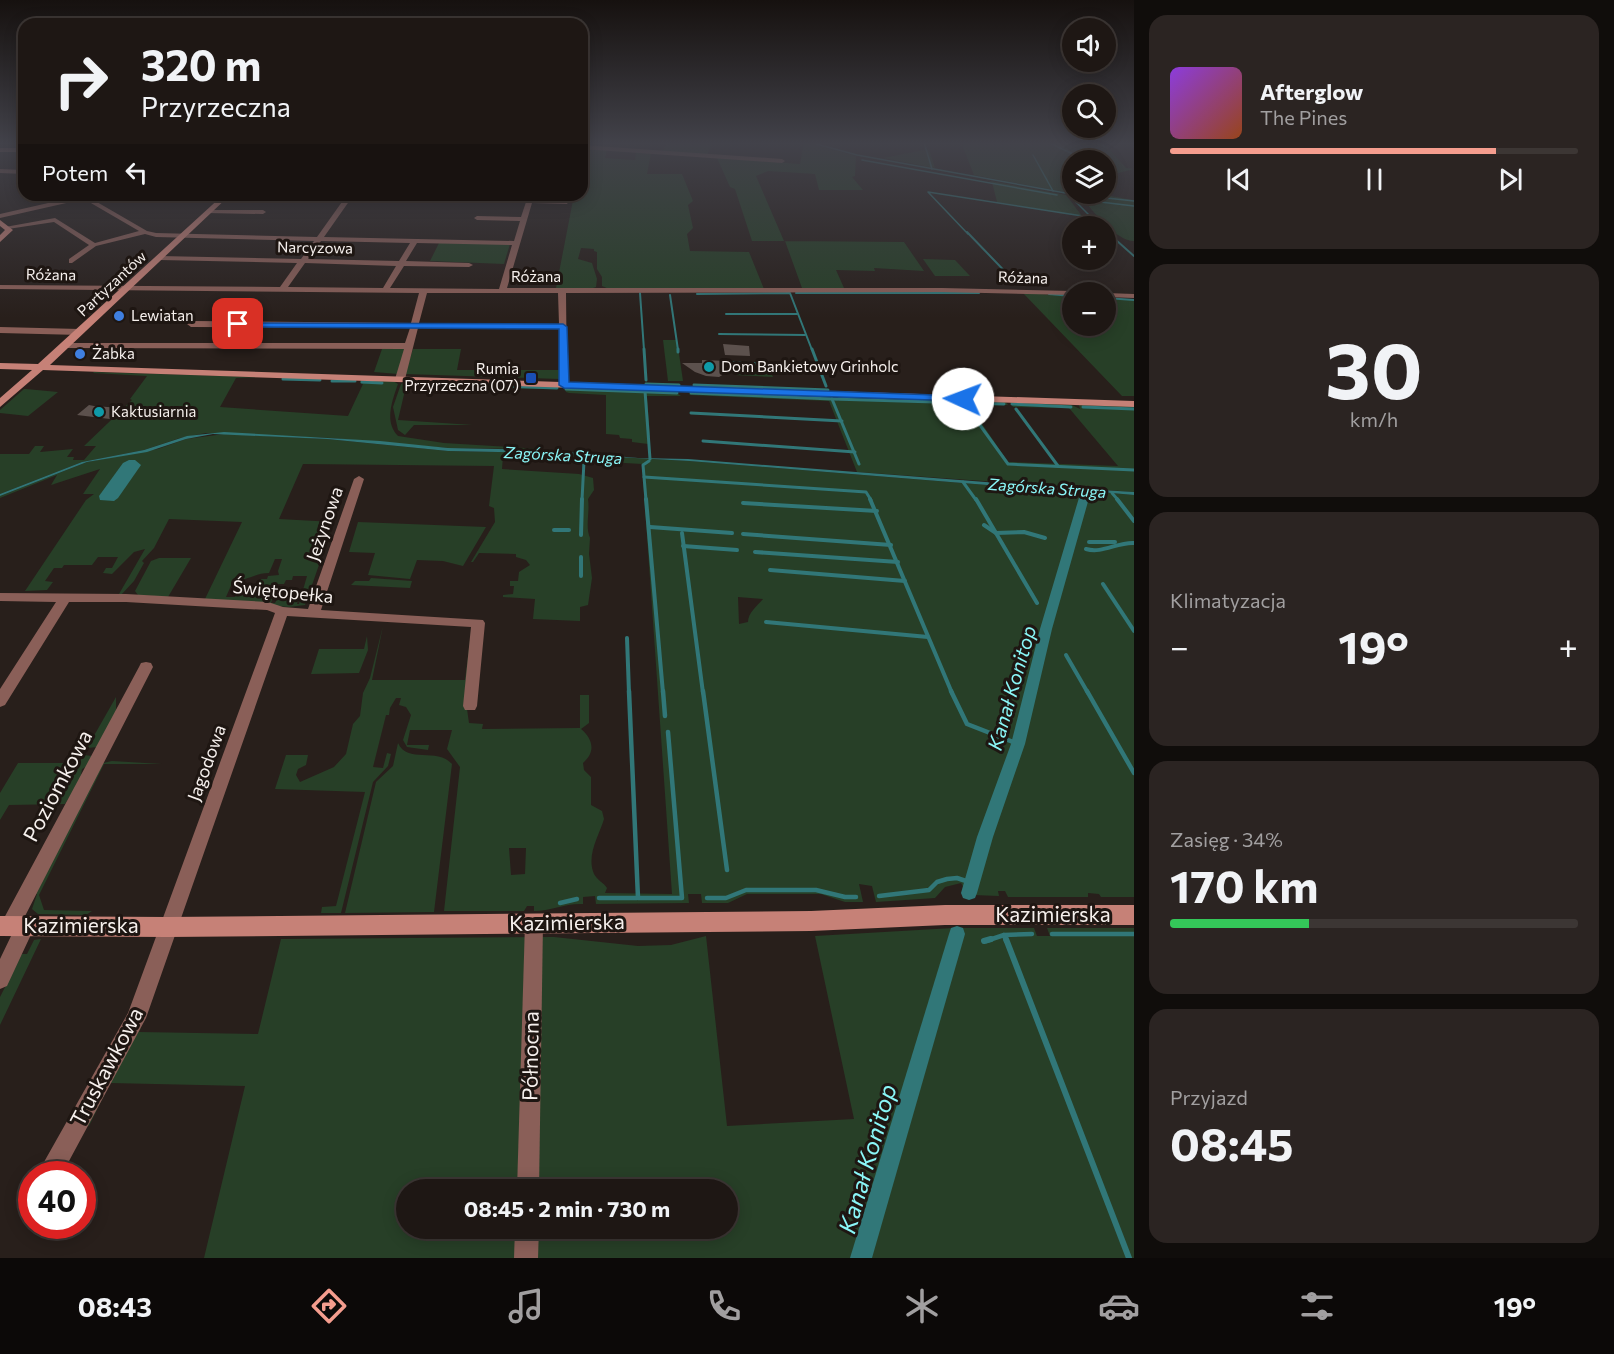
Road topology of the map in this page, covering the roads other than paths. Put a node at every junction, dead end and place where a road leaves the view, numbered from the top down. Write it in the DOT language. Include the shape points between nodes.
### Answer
graph roads {
  1 [pos="62,201"];
  2 [pos="92,201"];
  3 [pos="220,201"];
  4 [pos="347,201"];
  5 [pos="529,201"];
  6 [pos="555,201"];
  7 [pos="567,202"];
  8 [pos="208,212"];
  9 [pos="262,212"];
  10 [pos="0,216"];
  11 [pos="477,218"];
  12 [pos="523,219"];
  13 [pos="0,222"];
  14 [pos="8,227"];
  15 [pos="145,232"];
  16 [pos="183,236"];
  17 [pos="319,238"];
  18 [pos="0,240"];
  19 [pos="415,240"];
  20 [pos="514,243"];
  21 [pos="94,245"];
  22 [pos="160,258"];
  23 [pos="72,261"];
  24 [pos="305,262"];
  25 [pos="402,263"];
  26 [pos="469,265"];
  27 [pos="0,287"];
  28 [pos="127,290"];
  29 [pos="282,290"];
  30 [pos="386,291"];
  31 [pos="424,291"];
  32 [pos="502,291"];
  33 [pos="562,291"];
  34 [pos="1062,293"];
  35 [pos="1116,295"];
  36 [pos="1134,296"];
  37 [pos="190,324"];
  38 [pos="414,326"];
  39 [pos="563,327"];
  40 [pos="0,330"];
  41 [pos="80,332"];
  42 [pos="64,346"];
  43 [pos="408,346"];
  44 [pos="0,366"];
  45 [pos="41,367"];
  46 [pos="400,379"];
  47 [pos="564,385"];
  48 [pos="0,404"];
  49 [pos="1134,404"];
  50 [pos="359,479"];
  51 [pos="66,596"];
  52 [pos="0,597"];
  53 [pos="282,611"];
  54 [pos="313,613"];
  55 [pos="146,667"];
  56 [pos="0,701"];
  57 [pos="470,706"];
  58 [pos="1134,915"];
  59 [pos="534,923"];
  60 [pos="12,926"];
  61 [pos="167,927"];
  62 [pos="0,979"];
  63 [pos="57,1161"];
  64 [pos="528,1179"];
  65 [pos="527,1239"];
  66 [pos="526,1258"];
  1 -- 10 [label="street"];
  2 -- 15 [label="street"];
  3 -- 8 [label="street, Partyzantów"];
  4 -- 17 [label="street"];
  5 -- 12 [label="street"];
  6 -- 7 [label="street"];
  8 -- 9 [label="street"];
  8 -- 16 [label="street, Partyzantów"];
  11 -- 12 [label="street"];
  12 -- 20 [label="street"];
  13 -- 14 [label="street"];
  14 -- 18 [label="street" via="8,233"];
  14 -- 21 [label="street" via="53,219"];
  15 -- 16 [label="street"];
  15 -- 21 [label="street"];
  16 -- 17 [label="street"];
  16 -- 22 [label="street, Partyzantów"];
  17 -- 19 [label="street"];
  17 -- 24 [label="street"];
  19 -- 20 [label="street"];
  19 -- 25 [label="street"];
  20 -- 32 [label="street"];
  21 -- 23 [label="street"];
  22 -- 24 [label="street, Narcyzowa"];
  22 -- 28 [label="street, Partyzantów"];
  24 -- 25 [label="street, Narcyzowa"];
  24 -- 29 [label="street"];
  25 -- 26 [label="street, Narcyzowa"];
  25 -- 30 [label="street"];
  27 -- 28 [label="street, Różana"];
  28 -- 29 [label="street, Różana"];
  28 -- 41 [label="street, Partyzantów"];
  29 -- 30 [label="street, Różana"];
  30 -- 31 [label="street, Różana"];
  31 -- 32 [label="street, Różana"];
  31 -- 38 [label="street"];
  32 -- 33 [label="street, Różana"];
  33 -- 34 [label="street, Różana"];
  33 -- 39 [label="street"];
  35 -- 36 [label="street"];
  37 -- 38 [label="street"];
  38 -- 39 [label="street"];
  38 -- 43 [label="street"];
  39 -- 47 [label="street"];
  40 -- 41 [label="street"];
  41 -- 42 [label="street, Partyzantów"];
  42 -- 43 [label="street"];
  42 -- 45 [label="street, Partyzantów"];
  43 -- 46 [label="street"];
  44 -- 45 [label="street"];
  45 -- 46 [label="street"];
  45 -- 48 [label="street, Partyzantów"];
  46 -- 47 [label="street"];
  47 -- 49 [label="street"];
  50 -- 54 [label="street, Jeżynowa"];
  51 -- 52 [label="street, Świętopełka"];
  51 -- 53 [label="street, Świętopełka" via="268,606"];
  51 -- 56 [label="street"];
  53 -- 54 [label="street, Świętopełka"];
  53 -- 61 [label="street, Jagodowa"];
  54 -- 57 [label="street, Świętopełka" via="478,623"];
  55 -- 60 [label="street, Poziomkowa"];
  58 -- 59 [label="street, Kazimierska"];
  59 -- 61 [label="street, Kazimierska"];
  59 -- 64 [label="street, Północna"];
  60 -- 61 [label="street, Kazimierska"];
  60 -- 62 [label="street, Poziomkowa"];
  61 -- 63 [label="street, Truskawkowa" via="136,1018"];
  65 -- 66 [label="street"];
}
